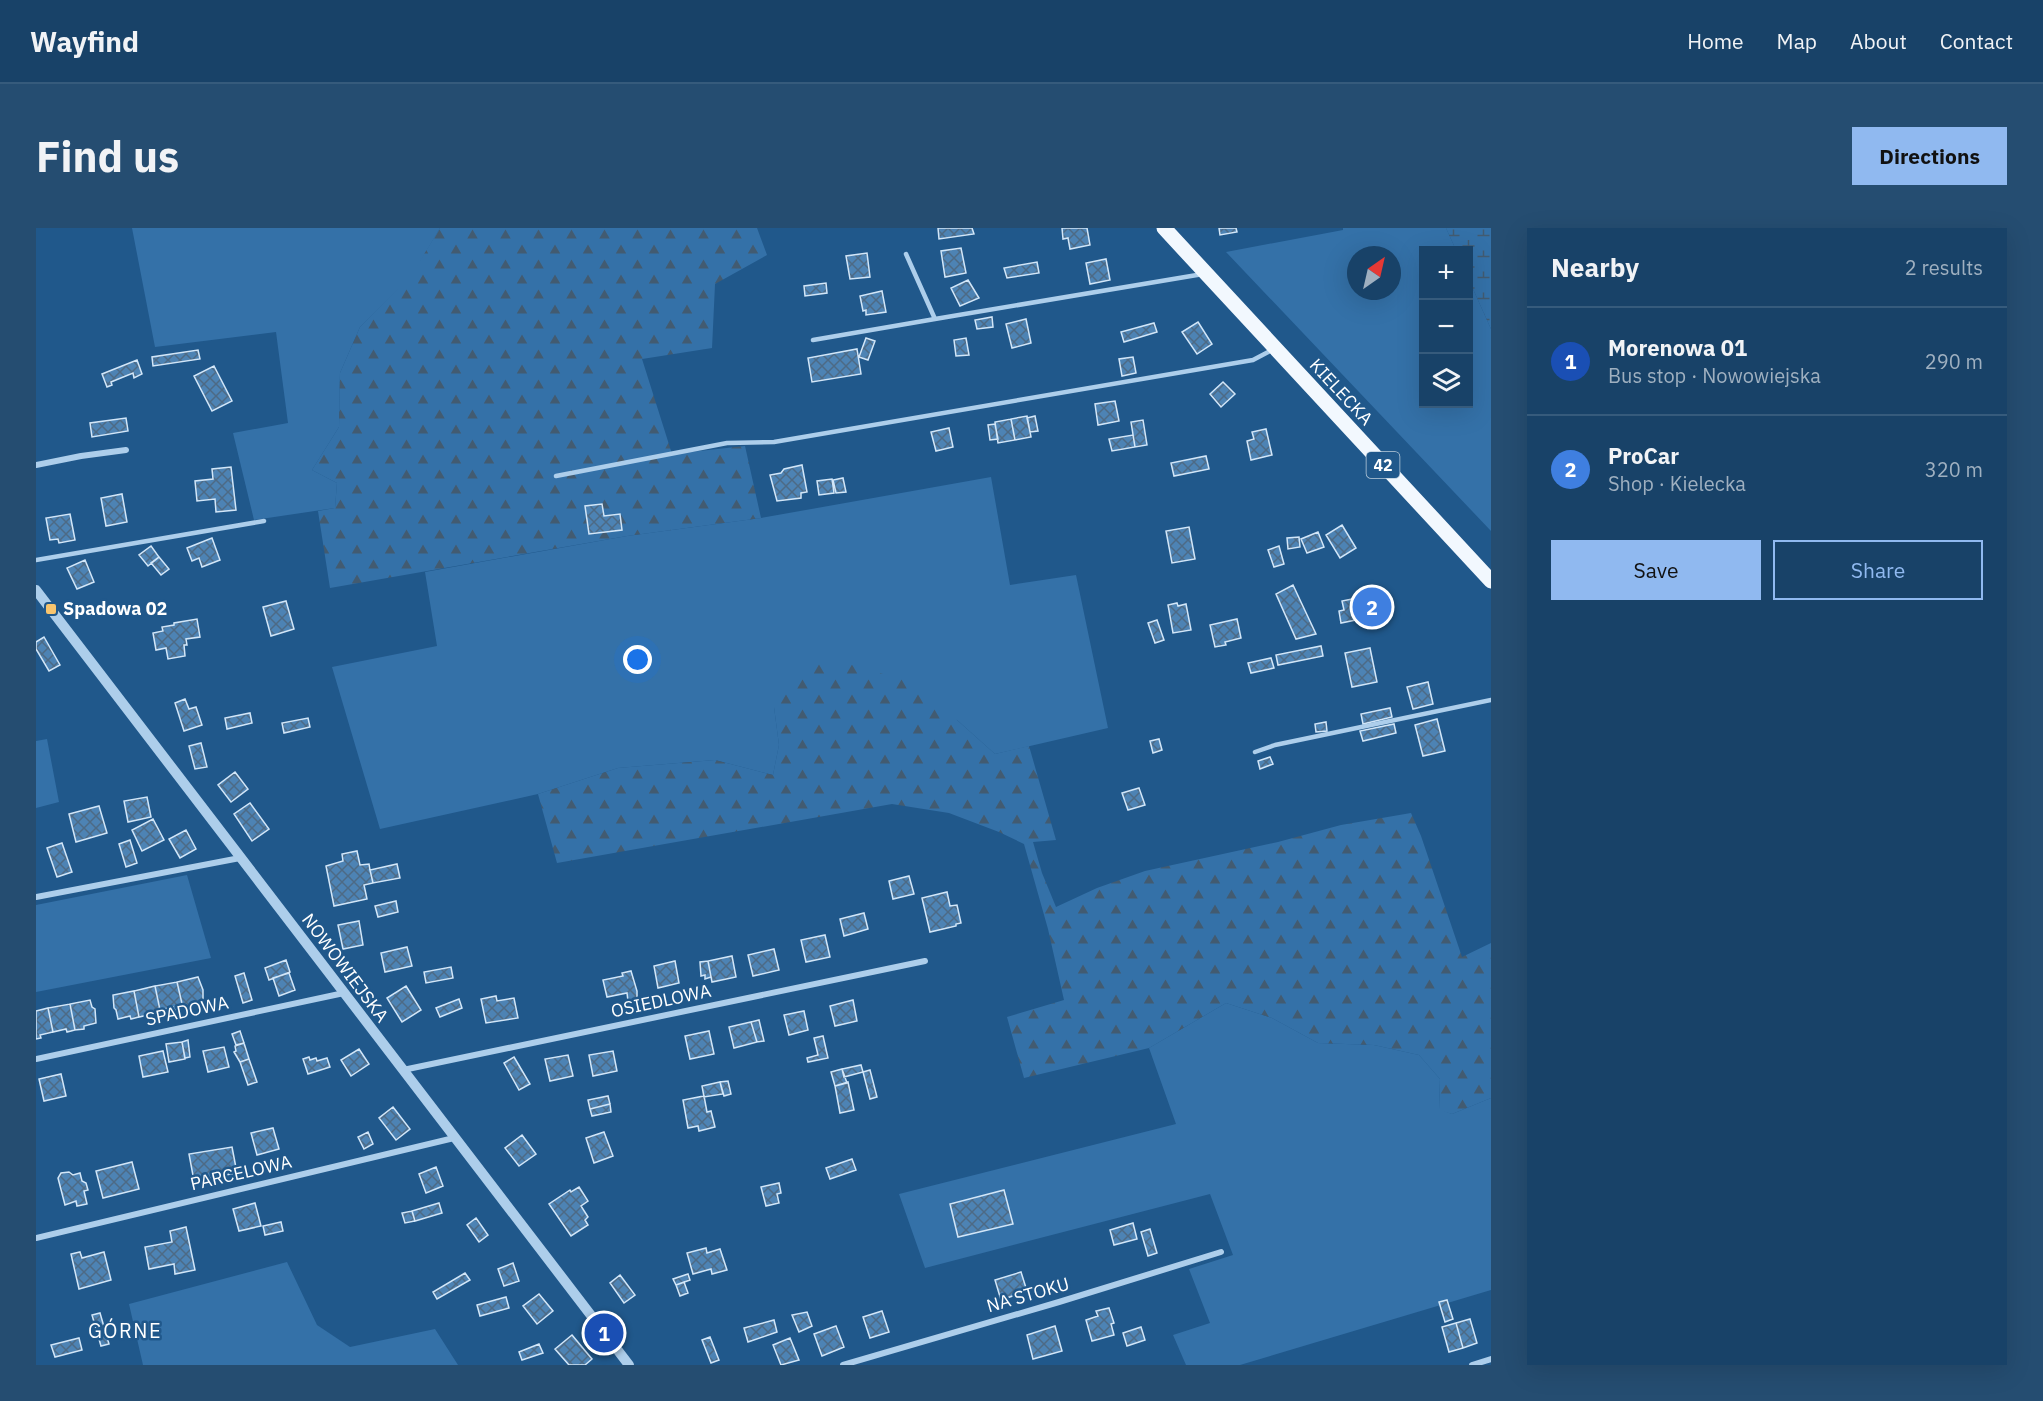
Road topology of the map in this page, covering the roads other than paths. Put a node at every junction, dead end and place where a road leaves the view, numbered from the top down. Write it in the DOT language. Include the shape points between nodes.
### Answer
graph roads {
  1 [pos="1164,228"];
  2 [pos="906,254"];
  3 [pos="1205,273"];
  4 [pos="935,319"];
  5 [pos="813,340"];
  6 [pos="1275,349"];
  7 [pos="126,450"];
  8 [pos="36,465"];
  9 [pos="556,476"];
  10 [pos="264,521"];
  11 [pos="36,561"];
  12 [pos="1491,581"];
  13 [pos="36,590"];
  14 [pos="1491,700"];
  15 [pos="1255,753"];
  16 [pos="240,858"];
  17 [pos="36,897"];
  18 [pos="925,961"];
  19 [pos="344,993"];
  20 [pos="36,1059"];
  21 [pos="402,1071"];
  22 [pos="454,1138"];
  23 [pos="36,1238"];
  24 [pos="1221,1252"];
  25 [pos="1491,1359"];
  26 [pos="629,1365"];
  27 [pos="843,1365"];
  28 [pos="1472,1365"];
  1 -- 3 [label="main road, KIELECKA / 42"];
  2 -- 4 [label="lane"];
  3 -- 4 [label="lane"];
  3 -- 6 [label="main road, KIELECKA / 42"];
  4 -- 5 [label="lane"];
  6 -- 9 [label="lane" via="1253,360 774,442 727,443"];
  6 -- 12 [label="main road, KIELECKA / 42"];
  7 -- 8 [label="street"];
  10 -- 11 [label="lane"];
  13 -- 16 [label="street, NOWOWIEJSKA"];
  14 -- 15 [label="lane" via="1275,745"];
  16 -- 17 [label="street"];
  16 -- 19 [label="street, NOWOWIEJSKA"];
  18 -- 21 [label="street, OSIEDLOWA"];
  19 -- 20 [label="street, SPADOWA"];
  19 -- 21 [label="street, NOWOWIEJSKA"];
  21 -- 22 [label="street, NOWOWIEJSKA"];
  22 -- 23 [label="street, PARCELOWA"];
  22 -- 26 [label="street, NOWOWIEJSKA"];
  24 -- 27 [label="street, NA STOKU"];
  25 -- 28 [label="street"];
}
